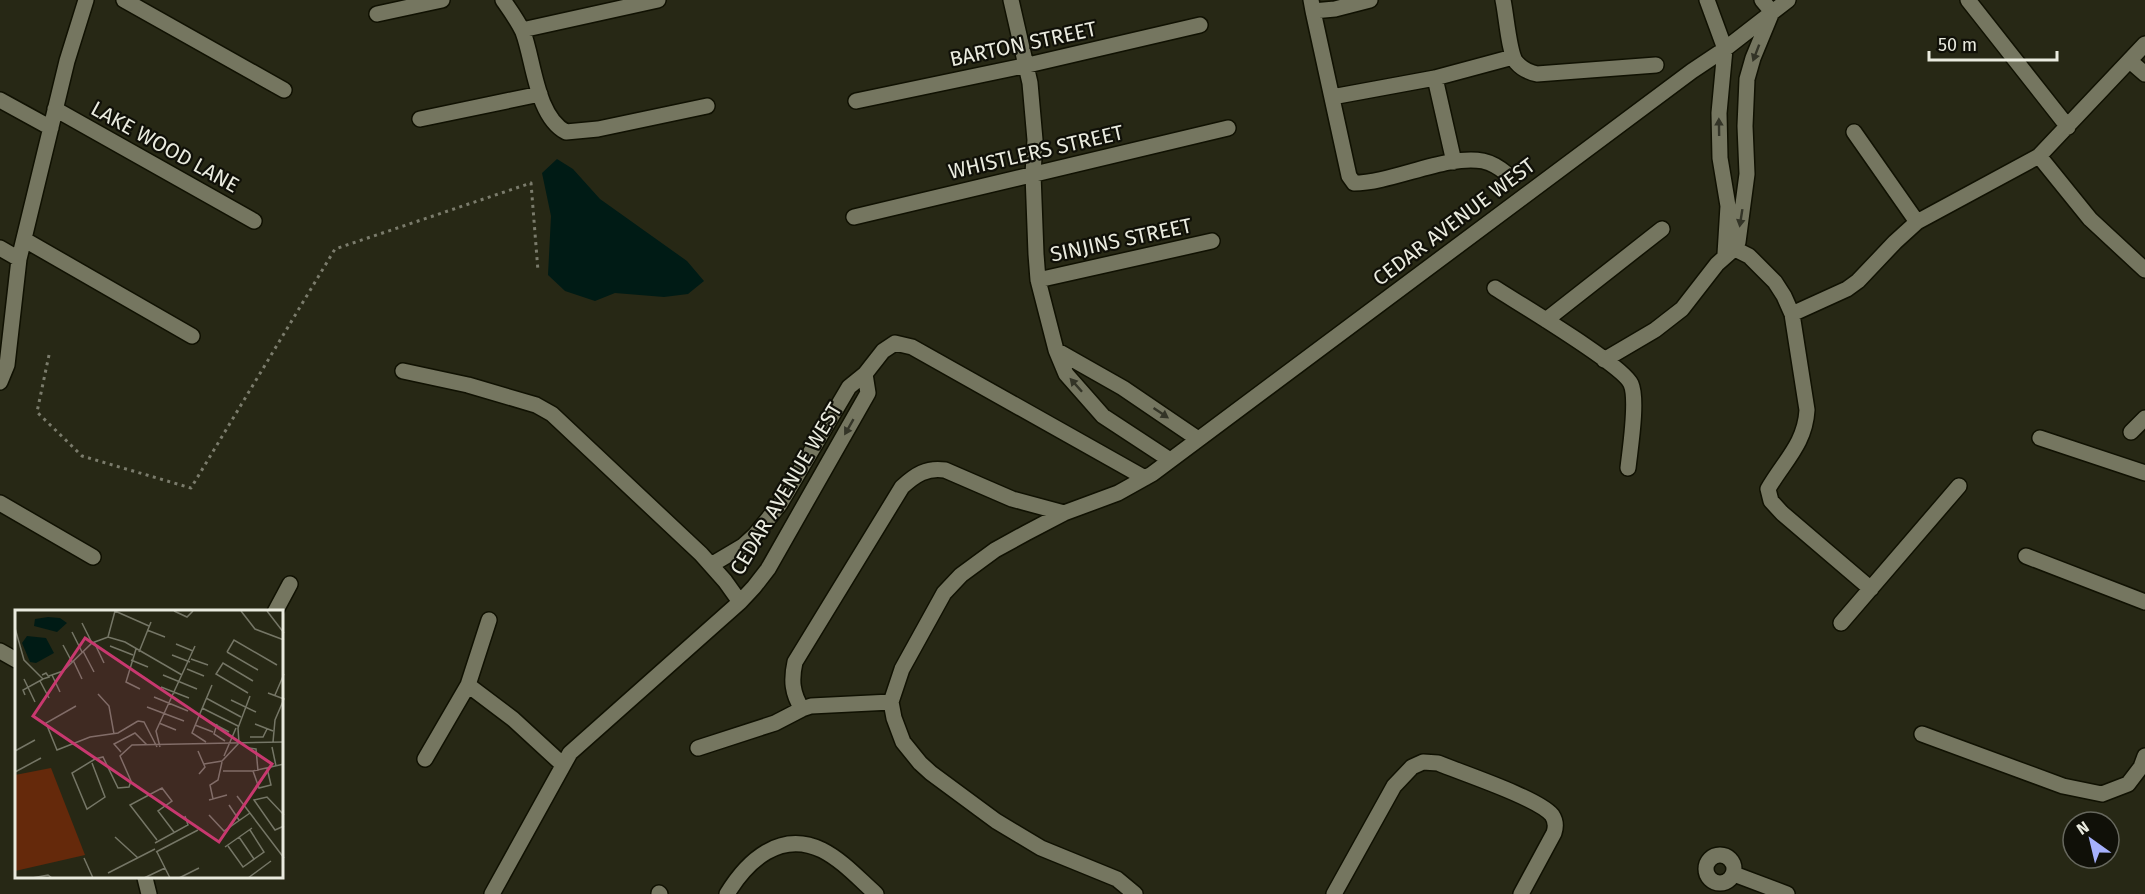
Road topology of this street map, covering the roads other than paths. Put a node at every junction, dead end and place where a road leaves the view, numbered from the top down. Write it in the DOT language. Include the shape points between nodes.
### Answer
graph roads {
  1 [pos="85,0"];
  2 [pos="124,0"];
  3 [pos="442,0"];
  4 [pos="503,0"];
  5 [pos="658,0"];
  6 [pos="1011,0"];
  7 [pos="1370,0"];
  8 [pos="1503,0"];
  9 [pos="1707,0"];
  10 [pos="1762,0"];
  11 [pos="1788,0"];
  12 [pos="1968,0"];
  13 [pos="1312,6"];
  14 [pos="1772,12"];
  15 [pos="377,14"];
  16 [pos="1200,25"];
  17 [pos="522,30"];
  18 [pos="2145,44"];
  19 [pos="1725,49"];
  20 [pos="1513,57"];
  21 [pos="2130,61"];
  22 [pos="1028,65"];
  23 [pos="1656,65"];
  24 [pos="2145,74"];
  25 [pos="1435,78"];
  26 [pos="284,90"];
  27 [pos="540,94"];
  28 [pos="1746,95"];
  29 [pos="1720,96"];
  30 [pos="1332,97"];
  31 [pos="0,100"];
  32 [pos="856,101"];
  33 [pos="707,106"];
  34 [pos="55,109"];
  35 [pos="420,119"];
  36 [pos="2068,127"];
  37 [pos="51,128"];
  38 [pos="1228,128"];
  39 [pos="1854,132"];
  40 [pos="2038,156"];
  41 [pos="1454,162"];
  42 [pos="1033,174"];
  43 [pos="1508,174"];
  44 [pos="1725,186"];
  45 [pos="1746,187"];
  46 [pos="854,217"];
  47 [pos="254,221"];
  48 [pos="1917,222"];
  49 [pos="1662,229"];
  50 [pos="25,240"];
  51 [pos="1212,241"];
  52 [pos="0,248"];
  53 [pos="1729,250"];
  54 [pos="19,259"];
  55 [pos="2145,270"];
  56 [pos="1038,280"];
  57 [pos="1495,288"];
  58 [pos="1792,314"];
  59 [pos="1546,320"];
  60 [pos="192,336"];
  61 [pos="1056,350"];
  62 [pos="1604,360"];
  63 [pos="403,371"];
  64 [pos="865,375"];
  65 [pos="0,382"];
  66 [pos="2145,418"];
  67 [pos="2131,432"];
  68 [pos="2040,438"];
  69 [pos="1198,439"];
  70 [pos="1170,460"];
  71 [pos="1628,468"];
  72 [pos="2145,473"];
  73 [pos="1146,478"];
  74 [pos="1959,486"];
  75 [pos="0,503"];
  76 [pos="1064,513"];
  77 [pos="755,535"];
  78 [pos="777,553"];
  79 [pos="2026,556"];
  80 [pos="93,557"];
  81 [pos="711,565"];
  82 [pos="290,584"];
  83 [pos="1871,589"];
  84 [pos="740,602"];
  85 [pos="2145,602"];
  86 [pos="276,610"];
  87 [pos="489,620"];
  88 [pos="1841,623"];
  89 [pos="0,651"];
  90 [pos="15,659"];
  91 [pos="468,685"];
  92 [pos="891,702"];
  93 [pos="802,709"];
  94 [pos="1922,734"];
  95 [pos="698,748"];
  96 [pos="2145,756"];
  97 [pos="425,759"];
  98 [pos="562,764"];
  99 [pos="1734,874"];
  100 [pos="146,879"];
  101 [pos="149,894"];
  102 [pos="492,894"];
  103 [pos="727,894"];
  104 [pos="876,894"];
  105 [pos="1135,894"];
  106 [pos="1334,894"];
  107 [pos="1521,894"];
  108 [pos="1788,894"];
  1 -- 34 [label="street"];
  2 -- 26 [label="street"];
  3 -- 15 [label="street"];
  4 -- 17 [label="street"];
  5 -- 17 [label="street"];
  6 -- 22 [label="street"];
  7 -- 13 [label="street" via="1335,9"];
  8 -- 20 [label="street"];
  9 -- 19 [label="street"];
  10 -- 14 [label="street"];
  11 -- 14 [label="street, CEDAR AVENUE WEST"];
  12 -- 36 [label="street"];
  13 -- 30 [label="street"];
  14 -- 19 [label="street, CEDAR AVENUE WEST"];
  14 -- 28 [label="street, one-way" via="1753,58"];
  16 -- 22 [label="street, BARTON STREET"];
  17 -- 27 [label="street"];
  18 -- 21 [label="street"];
  19 -- 29 [label="street"];
  19 -- 69 [label="street, CEDAR AVENUE WEST"];
  20 -- 23 [label="street" via="1522,68 1537,74"];
  20 -- 25 [label="street"];
  21 -- 24 [label="street"];
  21 -- 36 [label="street"];
  22 -- 32 [label="street, BARTON STREET"];
  22 -- 42 [label="street" via="1034,121"];
  25 -- 30 [label="street"];
  25 -- 41 [label="street"];
  27 -- 33 [label="street" via="553,121 566,132"];
  27 -- 35 [label="street"];
  28 -- 29 [label="street"];
  28 -- 45 [label="street"];
  44 -- 29 [label="street, one-way" via="1720,158"];
  30 -- 41 [label="street" via="1349,176 1354,183"];
  31 -- 37 [label="street"];
  34 -- 37 [label="street"];
  34 -- 47 [label="street, LAKE WOOD LANE"];
  36 -- 40 [label="street"];
  37 -- 50 [label="street"];
  38 -- 42 [label="street, WHISTLERS STREET"];
  39 -- 48 [label="street"];
  40 -- 48 [label="street"];
  40 -- 55 [label="street" via="2090,219"];
  41 -- 43 [label="street" via="1484,162"];
  42 -- 46 [label="street, WHISTLERS STREET"];
  42 -- 56 [label="street"];
  44 -- 45 [label="street"];
  44 -- 53 [label="street"];
  45 -- 53 [label="street, one-way" via="1738,242"];
  48 -- 58 [label="street" via="1858,281"];
  49 -- 59 [label="street"];
  50 -- 54 [label="street"];
  50 -- 60 [label="street"];
  51 -- 56 [label="street, SINJINS STREET"];
  52 -- 54 [label="street"];
  53 -- 58 [label="street" via="1749,256 1774,282"];
  53 -- 62 [label="street" via="1694,296 1670,319"];
  54 -- 65 [label="street" via="7,365"];
  56 -- 61 [label="street"];
  57 -- 59 [label="street"];
  58 -- 83 [label="street" via="1806,423 1798,445 1768,494 1775,507"];
  59 -- 62 [label="street"];
  61 -- 69 [label="street, one-way" via="1123,388"];
  70 -- 61 [label="street, one-way" via="1103,416 1066,374"];
  62 -- 71 [label="street" via="1623,374 1634,395"];
  63 -- 81 [label="street" via="468,385 545,410 567,426"];
  64 -- 73 [label="street" via="888,346 901,343 912,347"];
  64 -- 77 [label="street" via="849,387 780,504"];
  64 -- 78 [label="street, CEDAR AVENUE WEST, one-way" via="868,393"];
  66 -- 67 [label="street"];
  68 -- 72 [label="street"];
  69 -- 70 [label="street, CEDAR AVENUE WEST"];
  70 -- 73 [label="street, CEDAR AVENUE WEST"];
  73 -- 76 [label="street, CEDAR AVENUE WEST" via="1119,494"];
  74 -- 83 [label="street"];
  75 -- 80 [label="street"];
  76 -- 92 [label="street, CEDAR AVENUE WEST" via="995,550 952,584 902,669"];
  76 -- 93 [label="street" via="1012,499 945,470 926,470 911,479 895,497 795,662 791,683"];
  77 -- 78 [label="street"];
  77 -- 81 [label="street"];
  78 -- 84 [label="street, CEDAR AVENUE WEST"];
  79 -- 85 [label="street"];
  81 -- 84 [label="street"];
  82 -- 86 [label="street"];
  83 -- 88 [label="street"];
  84 -- 98 [label="street, CEDAR AVENUE WEST" via="598,726"];
  87 -- 91 [label="street"];
  89 -- 90 [label="street"];
  91 -- 97 [label="street"];
  91 -- 98 [label="street"];
  92 -- 93 [label="street"];
  92 -- 105 [label="street" via="903,742 931,773 996,821 1054,855 1117,879"];
  93 -- 95 [label="street" via="775,723"];
  94 -- 96 [label="street" via="2063,786 2102,794 2128,784"];
  98 -- 102 [label="street, CEDAR AVENUE WEST"];
  99 -- 108 [label="street"];
  100 -- 101 [label="street"];
  103 -- 104 [label="street" via="761,854 800,844 833,858"];
  106 -- 107 [label="street" via="1395,786 1412,767 1423,762 1438,763 1534,802 1553,816 1554,833"];
}
